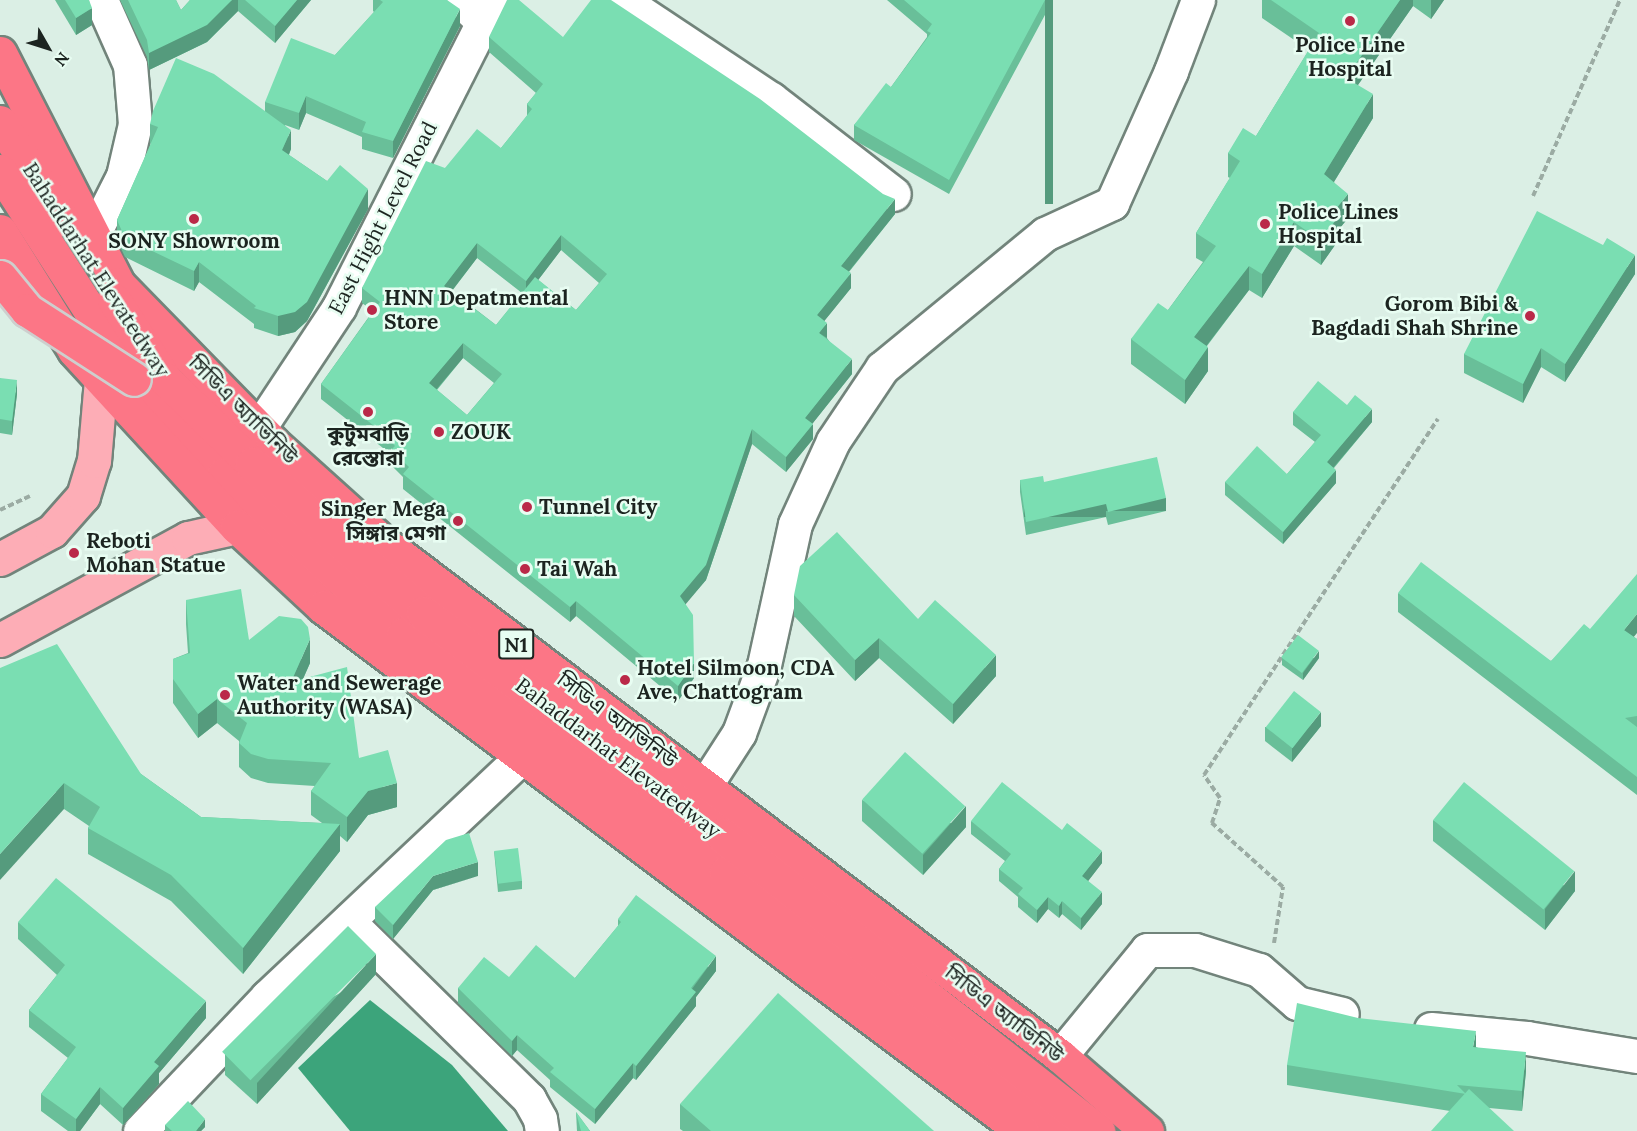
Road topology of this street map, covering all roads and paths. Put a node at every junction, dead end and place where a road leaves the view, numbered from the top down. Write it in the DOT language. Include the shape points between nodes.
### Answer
graph roads {
  1 [pos="101,0"];
  2 [pos="460,0"];
  3 [pos="622,0"];
  4 [pos="1198,0"];
  5 [pos="1620,0"];
  6 [pos="489,11"];
  7 [pos="0,53"];
  8 [pos="0,122"];
  9 [pos="0,171"];
  10 [pos="894,194"];
  11 [pos="1533,196"];
  12 [pos="0,231"];
  13 [pos="92,237"];
  14 [pos="0,277"];
  15 [pos="101,379"];
  16 [pos="134,379"];
  17 [pos="1438,419"];
  18 [pos="259,428"];
  19 [pos="30,496"];
  20 [pos="0,510"];
  21 [pos="237,527"];
  22 [pos="0,559"];
  23 [pos="0,640"];
  24 [pos="502,706"];
  25 [pos="524,755"];
  26 [pos="706,784"];
  27 [pos="585,801"];
  28 [pos="348,921"];
  29 [pos="1268,977"];
  30 [pos="1371,1021"];
  31 [pos="1404,1026"];
  32 [pos="1060,1056"];
  33 [pos="1637,1056"];
  34 [pos="140,1131"];
  35 [pos="542,1131"];
  36 [pos="999,1131"];
  37 [pos="1022,1131"];
  38 [pos="1060,1131"];
  39 [pos="1098,1131"];
  40 [pos="1147,1131"];
  1 -- 13 [label="street" via="130,65 135,124 123,176"];
  2 -- 6 [label="street"];
  3 -- 10 [label="street" via="771,99"];
  4 -- 26 [label="street" via="1112,203 1046,234 882,368 833,441 795,524 764,665 743,723"];
  5 -- 11 [label="path"];
  6 -- 18 [label="street, East Hight Level Road" via="339,307"];
  7 -- 13 [label="highway, সিডিএ অ্যাভিনিউ / N1"];
  8 -- 39 [label="highway, Bahaddarhat Elevatedway" via="165,379 252,464 423,614 722,835"];
  9 -- 16 [label="highway, Bahaddarhat Elevatedway"];
  12 -- 15 [label="highway" via="74,350"];
  13 -- 18 [label="highway, সিডিএ অ্যাভিনিউ / N1" via="118,284"];
  14 -- 16 [label="highway, bridge" via="27,310"];
  15 -- 21 [label="highway"];
  15 -- 22 [label="main road" via="94,461 83,496 52,531"];
  16 -- 24 [label="highway, Bahaddarhat Elevatedway" via="223,475 403,634"];
  17 -- 29 [label="path" via="1204,775 1220,798 1212,823 1283,887"];
  18 -- 26 [label="highway, সিডিএ অ্যাভিনিউ / N1" via="384,543 662,755"];
  19 -- 20 [label="path"];
  21 -- 23 [label="main road" via="188,538"];
  21 -- 25 [label="highway" via="323,607"];
  24 -- 27 [label="highway"];
  24 -- 38 [label="highway, Bahaddarhat Elevatedway" via="726,872"];
  25 -- 27 [label="highway"];
  25 -- 28 [label="street"];
  26 -- 32 [label="highway, সিডিএ অ্যাভিনিউ / N1"];
  27 -- 36 [label="highway"];
  27 -- 37 [label="highway"];
  28 -- 34 [label="street" via="267,997"];
  28 -- 35 [label="street" via="529,1098"];
  29 -- 30 [label="street" via="1297,1003"];
  29 -- 32 [label="street" via="1259,970 1195,950 1147,950"];
  31 -- 33 [label="street" via="1527,1038"];
  32 -- 40 [label="highway, সিডিএ অ্যাভিনিউ / N1"];
}
